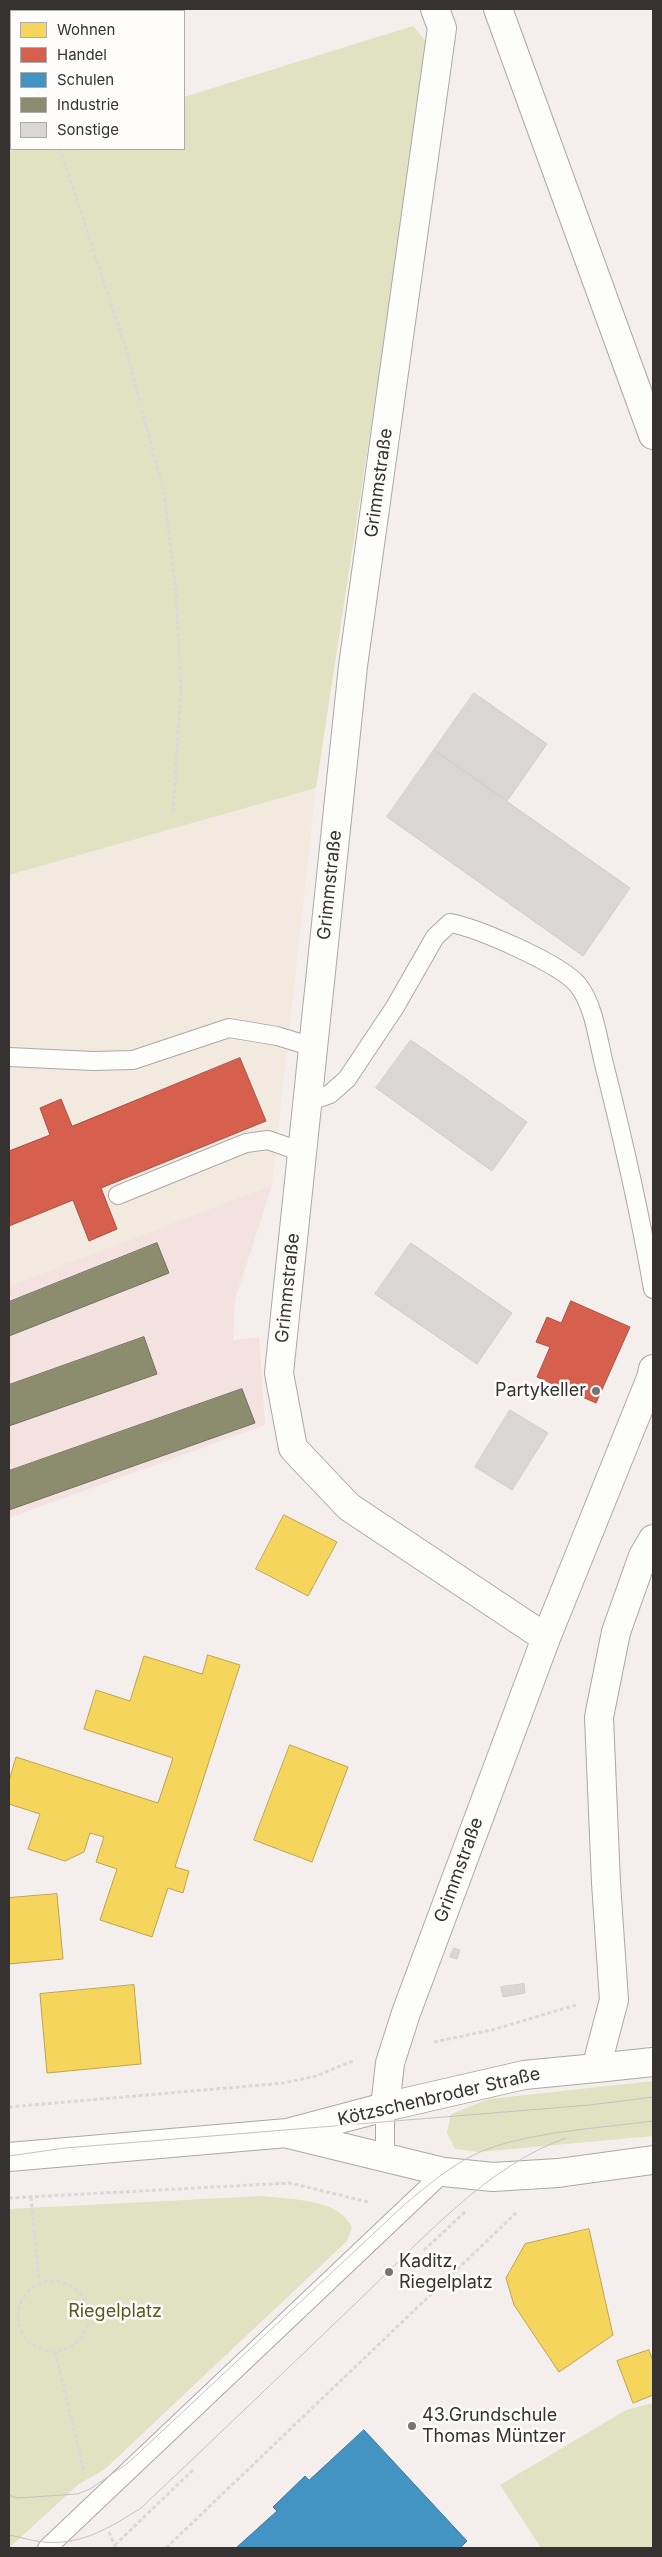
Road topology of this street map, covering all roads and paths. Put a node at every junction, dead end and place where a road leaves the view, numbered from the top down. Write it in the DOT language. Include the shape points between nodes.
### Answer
graph roads {
  1 [pos="434,9"];
  2 [pos="498,9"];
  3 [pos="60,150"];
  4 [pos="653,435"];
  5 [pos="173,810"];
  6 [pos="313,1046"];
  7 [pos="9,1057"];
  8 [pos="308,1102"];
  9 [pos="302,1152"];
  10 [pos="118,1195"];
  11 [pos="653,1289"];
  12 [pos="653,1369"];
  13 [pos="653,1539"];
  14 [pos="546,1638"];
  15 [pos="579,2004"];
  16 [pos="440,2040"];
  17 [pos="347,2061"];
  18 [pos="653,2062"];
  19 [pos="596,2068"];
  20 [pos="9,2107"];
  21 [pos="385,2107"];
  22 [pos="286,2133"];
  23 [pos="18,2157"];
  24 [pos="385,2158"];
  25 [pos="653,2160"];
  26 [pos="444,2172"];
  27 [pos="558,2173"];
  28 [pos="493,2176"];
  29 [pos="31,2197"];
  30 [pos="9,2198"];
  31 [pos="358,2201"];
  32 [pos="424,2250"];
  33 [pos="39,2282"];
  34 [pos="55,2352"];
  35 [pos="194,2469"];
  36 [pos="96,2502"];
  37 [pos="116,2547"];
  38 [pos="47,2548"];
  39 [pos="166,2548"];
  1 -- 6 [label="main road, Grimmstraße" via="442,28 353,666"];
  2 -- 4 [label="main road"];
  3 -- 5 [label="path" via="124,342 164,493 176,591 181,689"];
  6 -- 7 [label="lane" via="229,1028 133,1060"];
  6 -- 8 [label="main road, Grimmstraße"];
  8 -- 9 [label="main road, Grimmstraße"];
  8 -- 11 [label="lane" via="330,1094 347,1079 395,1007 435,937 450,923 468,926 557,968 579,986 596,1030 638,1206"];
  9 -- 10 [label="lane" via="268,1140 246,1143"];
  9 -- 14 [label="main road, Grimmstraße" via="279,1373 293,1448 349,1507"];
  12 -- 14 [label="main road, Grimmstraße"];
  13 -- 19 [label="main road" via="643,1556 616,1632 599,1717 614,2000"];
  14 -- 21 [label="main road, Grimmstraße" via="406,2012 390,2063"];
  15 -- 16 [label="path" via="492,2030"];
  17 -- 20 [label="path" via="316,2076 284,2083"];
  18 -- 19 [label="main road, Kötzschenbroder Straße"];
  19 -- 21 [label="main road, Kötzschenbroder Straße" via="524,2075"];
  21 -- 22 [label="main road, Kötzschenbroder Straße"];
  21 -- 24 [label="lane"];
  22 -- 23 [label="main road, Kötzschenbroder Straße"];
  22 -- 24 [label="main road, Kötzschenbroder Straße"];
  23 -- 29 [label="path"];
  24 -- 26 [label="main road, Kötzschenbroder Straße"];
  25 -- 27 [label="main road, Kötzschenbroder Straße"];
  26 -- 28 [label="main road, Kötzschenbroder Straße"];
  26 -- 36 [label="lane"];
  27 -- 28 [label="main road, Kötzschenbroder Straße"];
  27 -- 39 [label="path"];
  28 -- 32 [label="path" via="468,2210"];
  29 -- 30 [label="path"];
  29 -- 31 [label="path" via="290,2183"];
  29 -- 33 [label="path"];
  33 -- 34 [label="path" via="24,2293 17,2311 20,2331 31,2345"];
  33 -- 34 [label="path" via="55,2280 76,2288 88,2307 87,2327 76,2344"];
  34 -- 36 [label="path" via="86,2479"];
  35 -- 37 [label="path"];
  36 -- 37 [label="path"];
  36 -- 38 [label="lane"];
}
